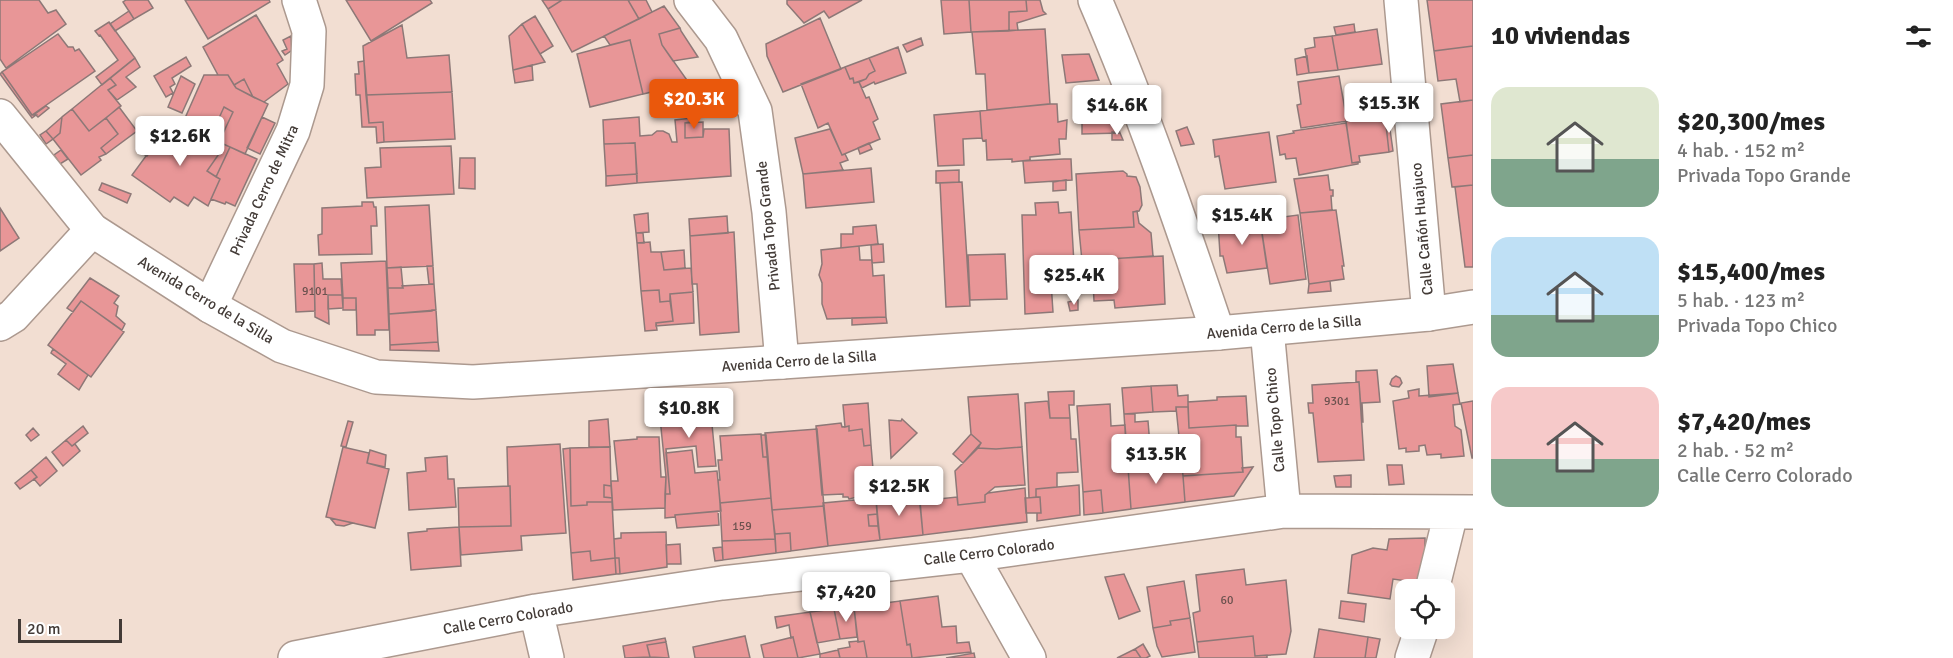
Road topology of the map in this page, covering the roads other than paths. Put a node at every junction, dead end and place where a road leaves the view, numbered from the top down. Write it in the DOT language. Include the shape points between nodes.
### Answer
graph roads {
  1 [pos="299,0"];
  2 [pos="691,0"];
  3 [pos="1095,0"];
  4 [pos="1401,0"];
  5 [pos="0,116"];
  6 [pos="92,230"];
  7 [pos="210,306"];
  8 [pos="1473,307"];
  9 [pos="1430,314"];
  10 [pos="0,324"];
  11 [pos="1267,328"];
  12 [pos="1218,333"];
  13 [pos="782,362"];
  14 [pos="1284,511"];
  15 [pos="1462,512"];
  16 [pos="971,555"];
  17 [pos="1436,579"];
  18 [pos="536,612"];
  19 [pos="1418,639"];
  20 [pos="295,658"];
  21 [pos="547,658"];
  22 [pos="1029,658"];
  23 [pos="1412,658"];
  1 -- 7 [label="street, Privada Cerro de Mitra" via="309,31 307,85 294,131"];
  2 -- 13 [label="street, Privada Topo Grande" via="721,39 755,111 769,212"];
  3 -- 12 [label="street" via="1128,76"];
  4 -- 9 [label="street, Calle Cañón Huajuco"];
  5 -- 6 [label="street, Avenida Cerro de la Silla"];
  6 -- 7 [label="street, Avenida Cerro de la Silla"];
  6 -- 10 [label="street" via="13,316"];
  7 -- 13 [label="street, Avenida Cerro de la Silla" via="282,346 376,376 473,382"];
  8 -- 9 [label="street, Avenida Cerro de la Silla"];
  9 -- 11 [label="street, Avenida Cerro de la Silla"];
  11 -- 12 [label="street, Avenida Cerro de la Silla"];
  11 -- 14 [label="street, Calle Topo Chico"];
  12 -- 13 [label="street, Avenida Cerro de la Silla"];
  14 -- 15 [label="street, Calle Cerro Colorado"];
  14 -- 16 [label="street, Calle Cerro Colorado"];
  15 -- 17 [label="street"];
  16 -- 18 [label="street, Calle Cerro Colorado" via="722,584"];
  16 -- 22 [label="street"];
  18 -- 20 [label="street, Calle Cerro Colorado"];
  18 -- 21 [label="street"];
  19 -- 23 [label="street"];
}
